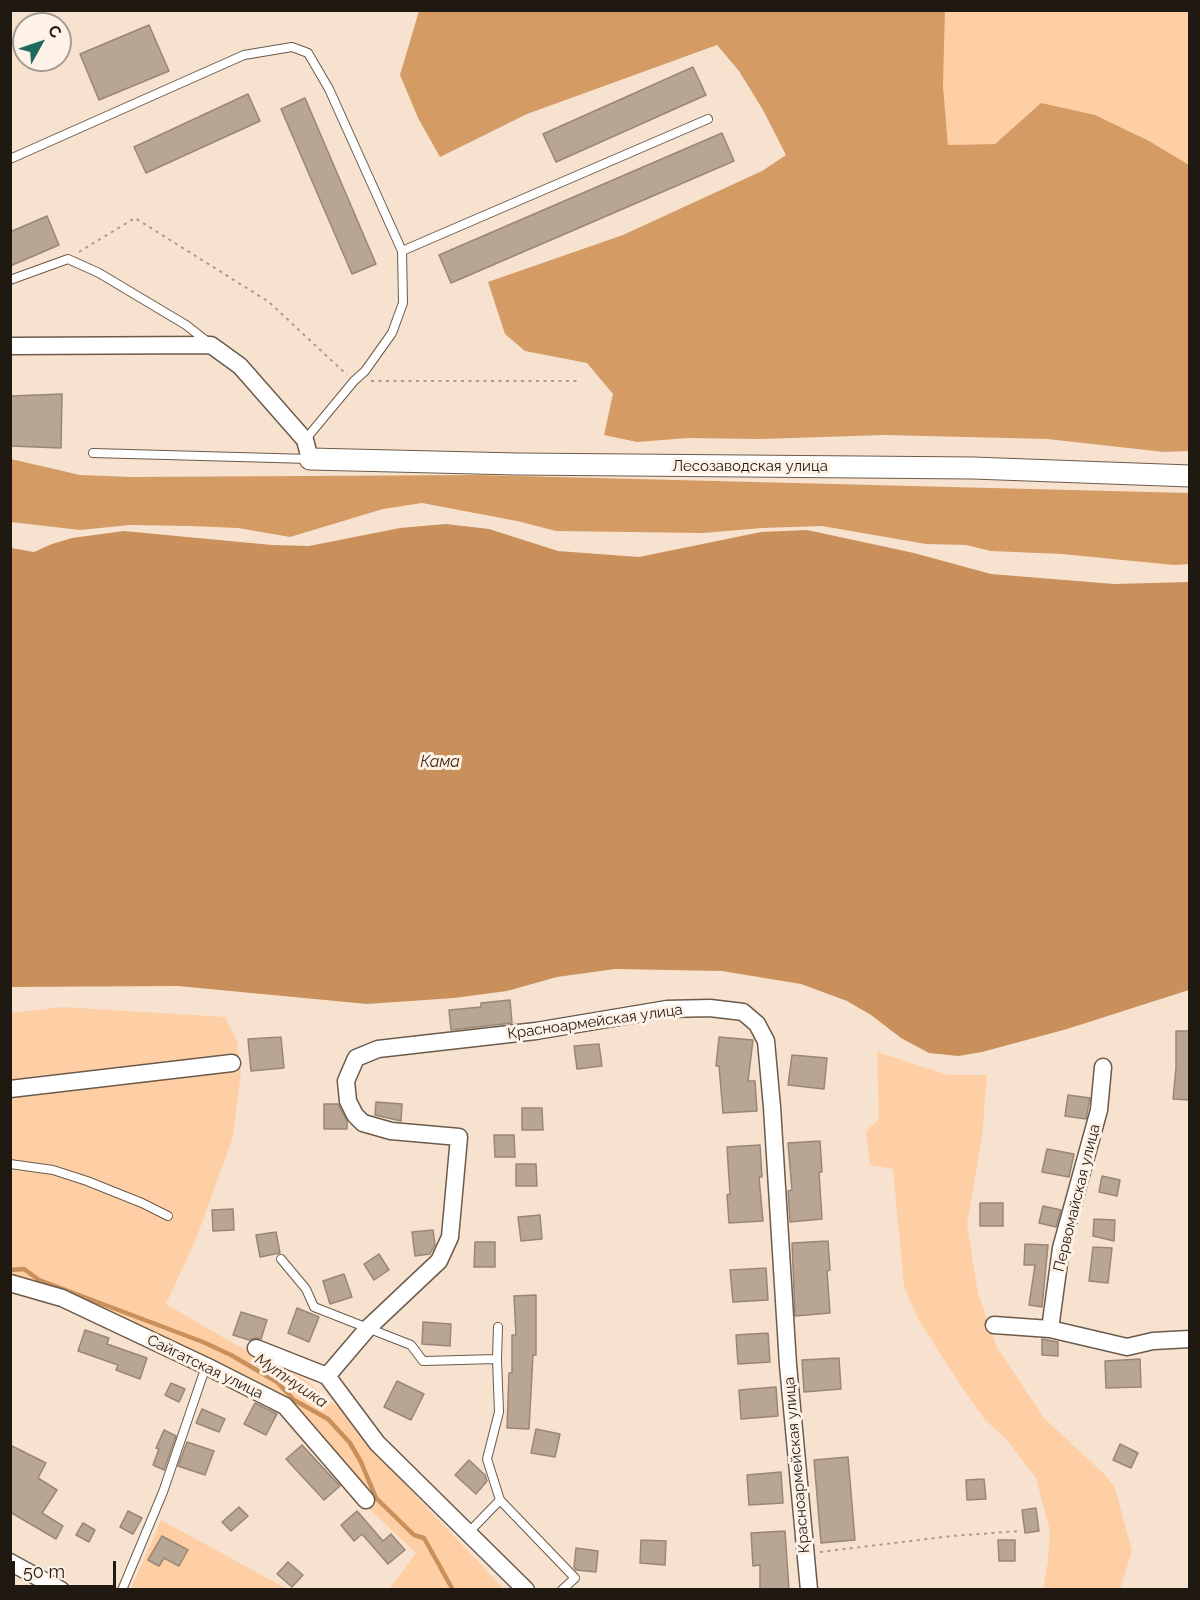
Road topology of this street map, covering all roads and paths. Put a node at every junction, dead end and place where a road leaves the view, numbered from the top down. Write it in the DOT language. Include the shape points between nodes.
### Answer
graph roads {
  1 [pos="708,119"];
  2 [pos="10,159"];
  3 [pos="402,251"];
  4 [pos="68,259"];
  5 [pos="10,280"];
  6 [pos="212,345"];
  7 [pos="10,346"];
  8 [pos="354,381"];
  9 [pos="578,381"];
  10 [pos="308,450"];
  11 [pos="93,453"];
  12 [pos="1190,476"];
  13 [pos="232,1063"];
  14 [pos="1103,1067"];
  15 [pos="10,1089"];
  16 [pos="10,1164"];
  17 [pos="168,1216"];
  18 [pos="281,1259"];
  19 [pos="10,1284"];
  20 [pos="994,1325"];
  21 [pos="498,1327"];
  22 [pos="368,1328"];
  23 [pos="1050,1329"];
  24 [pos="1190,1339"];
  25 [pos="256,1348"];
  26 [pos="497,1359"];
  27 [pos="206,1366"];
  28 [pos="327,1376"];
  29 [pos="366,1500"];
  30 [pos="500,1500"];
  31 [pos="469,1532"];
  32 [pos="1020,1532"];
  33 [pos="805,1554"];
  34 [pos="10,1562"];
  35 [pos="62,1590"];
  36 [pos="122,1590"];
  37 [pos="526,1590"];
  38 [pos="562,1590"];
  39 [pos="809,1590"];
  1 -- 3 [label="lane"];
  2 -- 3 [label="lane" via="244,55 292,47 308,53 329,89"];
  3 -- 8 [label="lane" via="403,303 392,333"];
  4 -- 5 [label="lane"];
  4 -- 6 [label="lane" via="99,273"];
  4 -- 8 [label="path" via="135,218 269,302"];
  6 -- 7 [label="street"];
  6 -- 10 [label="street" via="240,366"];
  8 -- 9 [label="path"];
  8 -- 10 [label="lane"];
  10 -- 11 [label="lane"];
  10 -- 12 [label="street, Лесозаводская улица" via="541,464 973,468"];
  13 -- 15 [label="street"];
  14 -- 23 [label="street, Первомайская улица" via="1099,1110 1061,1248"];
  16 -- 17 [label="lane" via="70,1175"];
  18 -- 22 [label="lane" via="306,1289 314,1307"];
  19 -- 27 [label="street, Сайгатская улица" via="62,1298"];
  20 -- 23 [label="street"];
  21 -- 26 [label="lane"];
  22 -- 26 [label="lane" via="411,1345 423,1361"];
  22 -- 28 [label="street, Красноармейская улица"];
  22 -- 33 [label="street, Красноармейская улица" via="439,1261 450,1237 459,1137 391,1131 363,1123 348,1101 346,1081 356,1058 378,1049 536,1031 667,1009 743,1012 757,1024 766,1041"];
  23 -- 24 [label="street" via="1127,1347"];
  25 -- 28 [label="street"];
  26 -- 30 [label="lane" via="499,1412 488,1459"];
  27 -- 29 [label="street, Сайгатская улица" via="285,1407"];
  27 -- 36 [label="lane" via="163,1492"];
  28 -- 31 [label="street" via="377,1443"];
  30 -- 31 [label="lane"];
  30 -- 38 [label="lane" via="575,1578"];
  31 -- 37 [label="street"];
  32 -- 33 [label="path"];
  33 -- 39 [label="street, Красноармейская улица"];
  34 -- 35 [label="street"];
}
